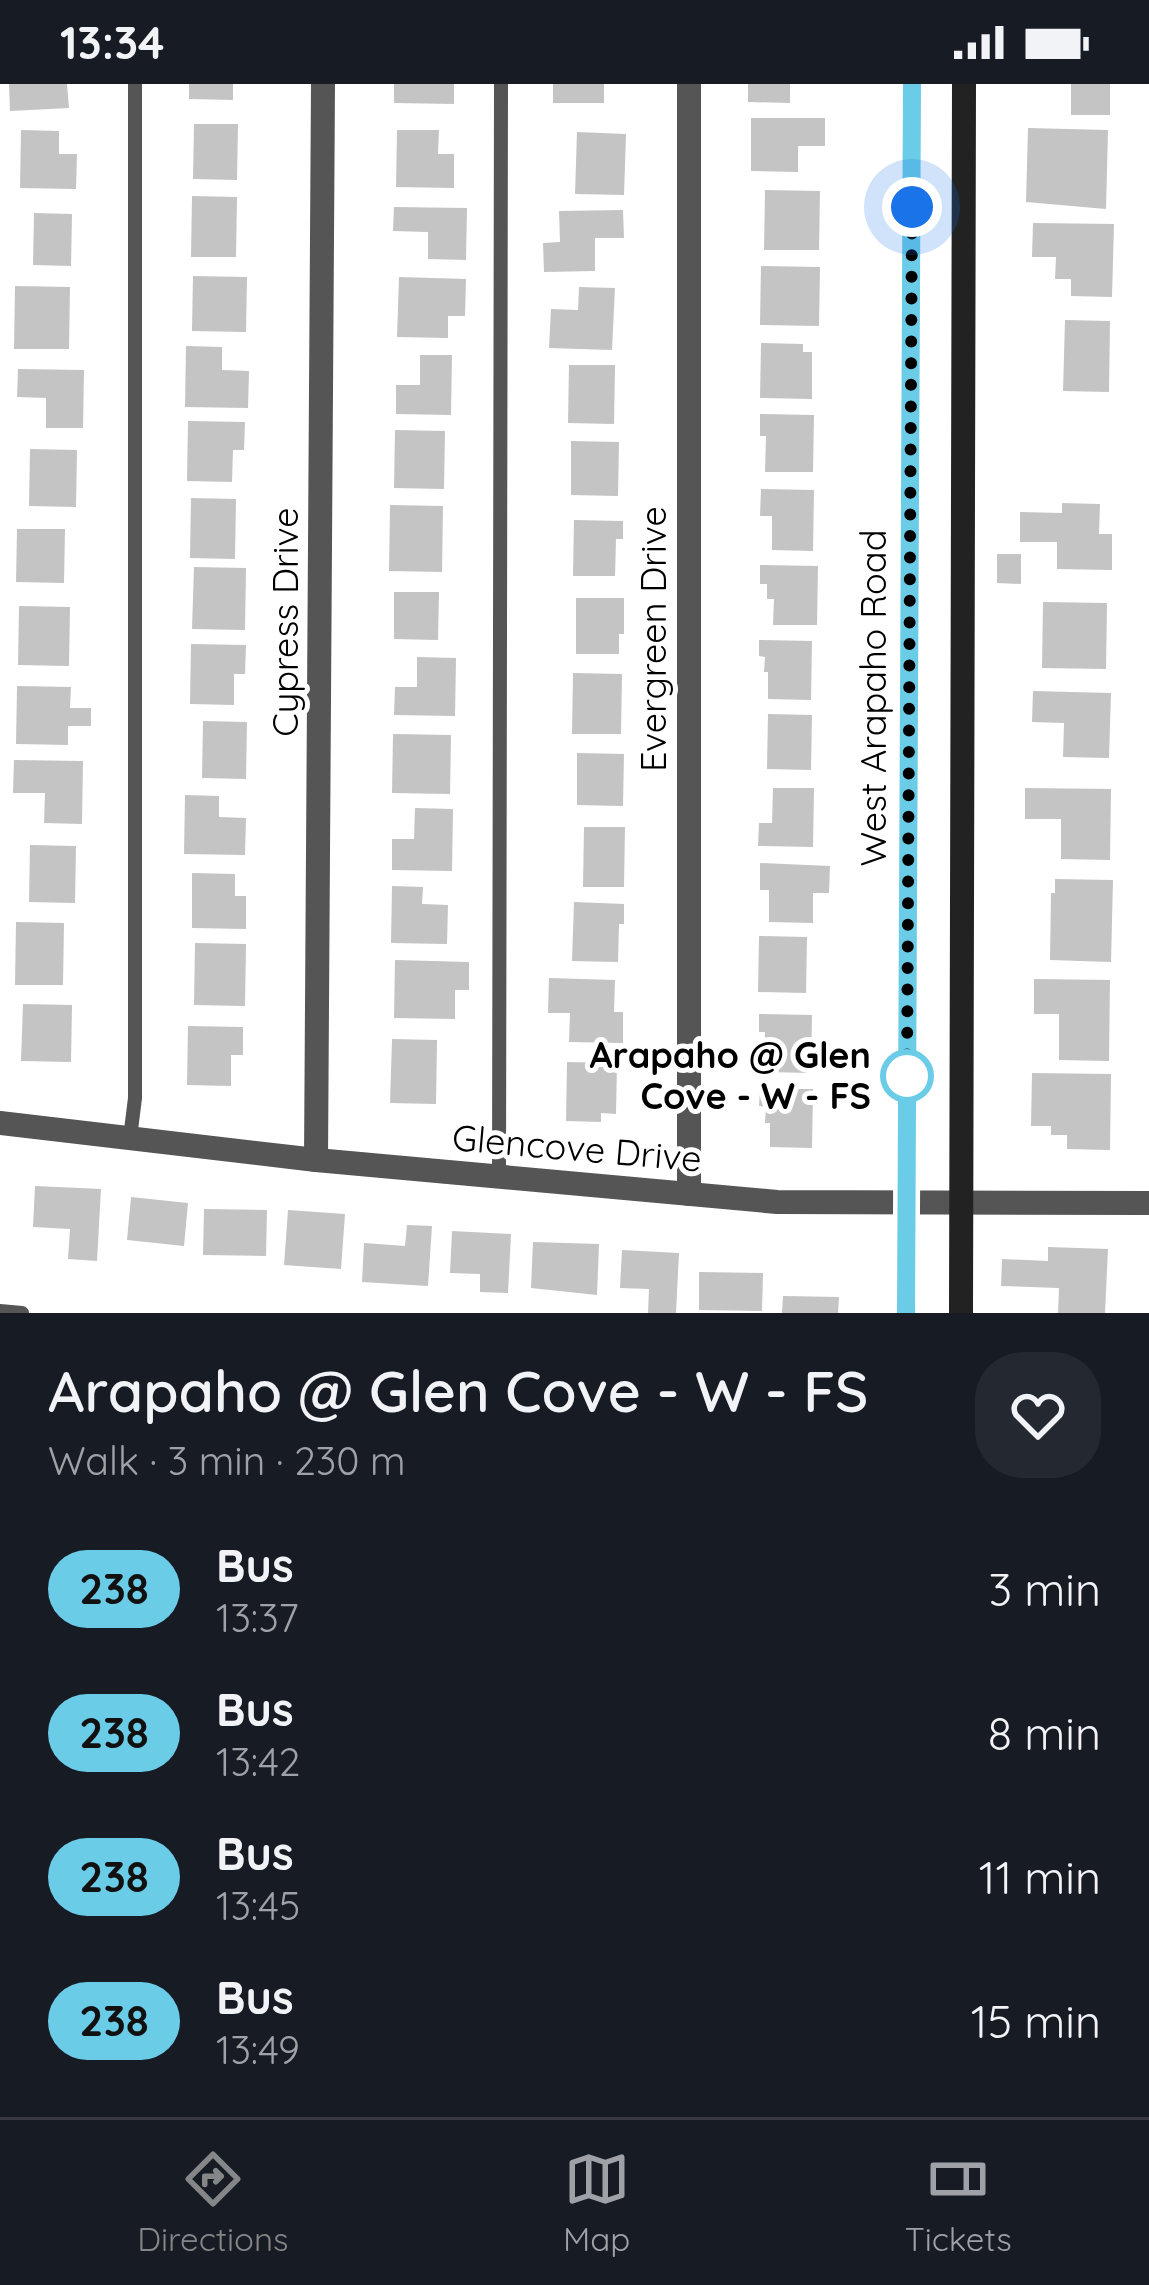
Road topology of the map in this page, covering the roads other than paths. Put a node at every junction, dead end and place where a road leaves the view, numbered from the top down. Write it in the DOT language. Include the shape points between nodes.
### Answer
graph roads {
  1 [pos="135,84"];
  2 [pos="323,84"];
  3 [pos="502,84"];
  4 [pos="688,84"];
  5 [pos="912,84"];
  6 [pos="964,84"];
  7 [pos="0,1123"];
  8 [pos="130,1138"];
  9 [pos="316,1160"];
  10 [pos="499,1177"];
  11 [pos="689,1194"];
  12 [pos="961,1201"];
  13 [pos="906,1202"];
  14 [pos="1149,1203"];
  15 [pos="0,1311"];
  16 [pos="22,1313"];
  17 [pos="906,1313"];
  18 [pos="961,1313"];
  1 -- 8 [label="lane"];
  2 -- 9 [label="street, Cypress Drive"];
  3 -- 10 [label="lane"];
  4 -- 11 [label="street, Evergreen Drive"];
  5 -- 13 [label="main road, West Arapaho Road"];
  6 -- 12 [label="main road"];
  7 -- 8 [label="street, Glencove Drive"];
  8 -- 9 [label="street, Glencove Drive"];
  9 -- 10 [label="street, Glencove Drive"];
  10 -- 11 [label="street, Glencove Drive"];
  11 -- 13 [label="street, Glencove Drive"];
  12 -- 13 [label="street, Glencove Drive"];
  12 -- 14 [label="street, Glencove Drive"];
  12 -- 18 [label="main road"];
  13 -- 17 [label="main road, West Arapaho Road"];
  15 -- 16 [label="lane"];
}
